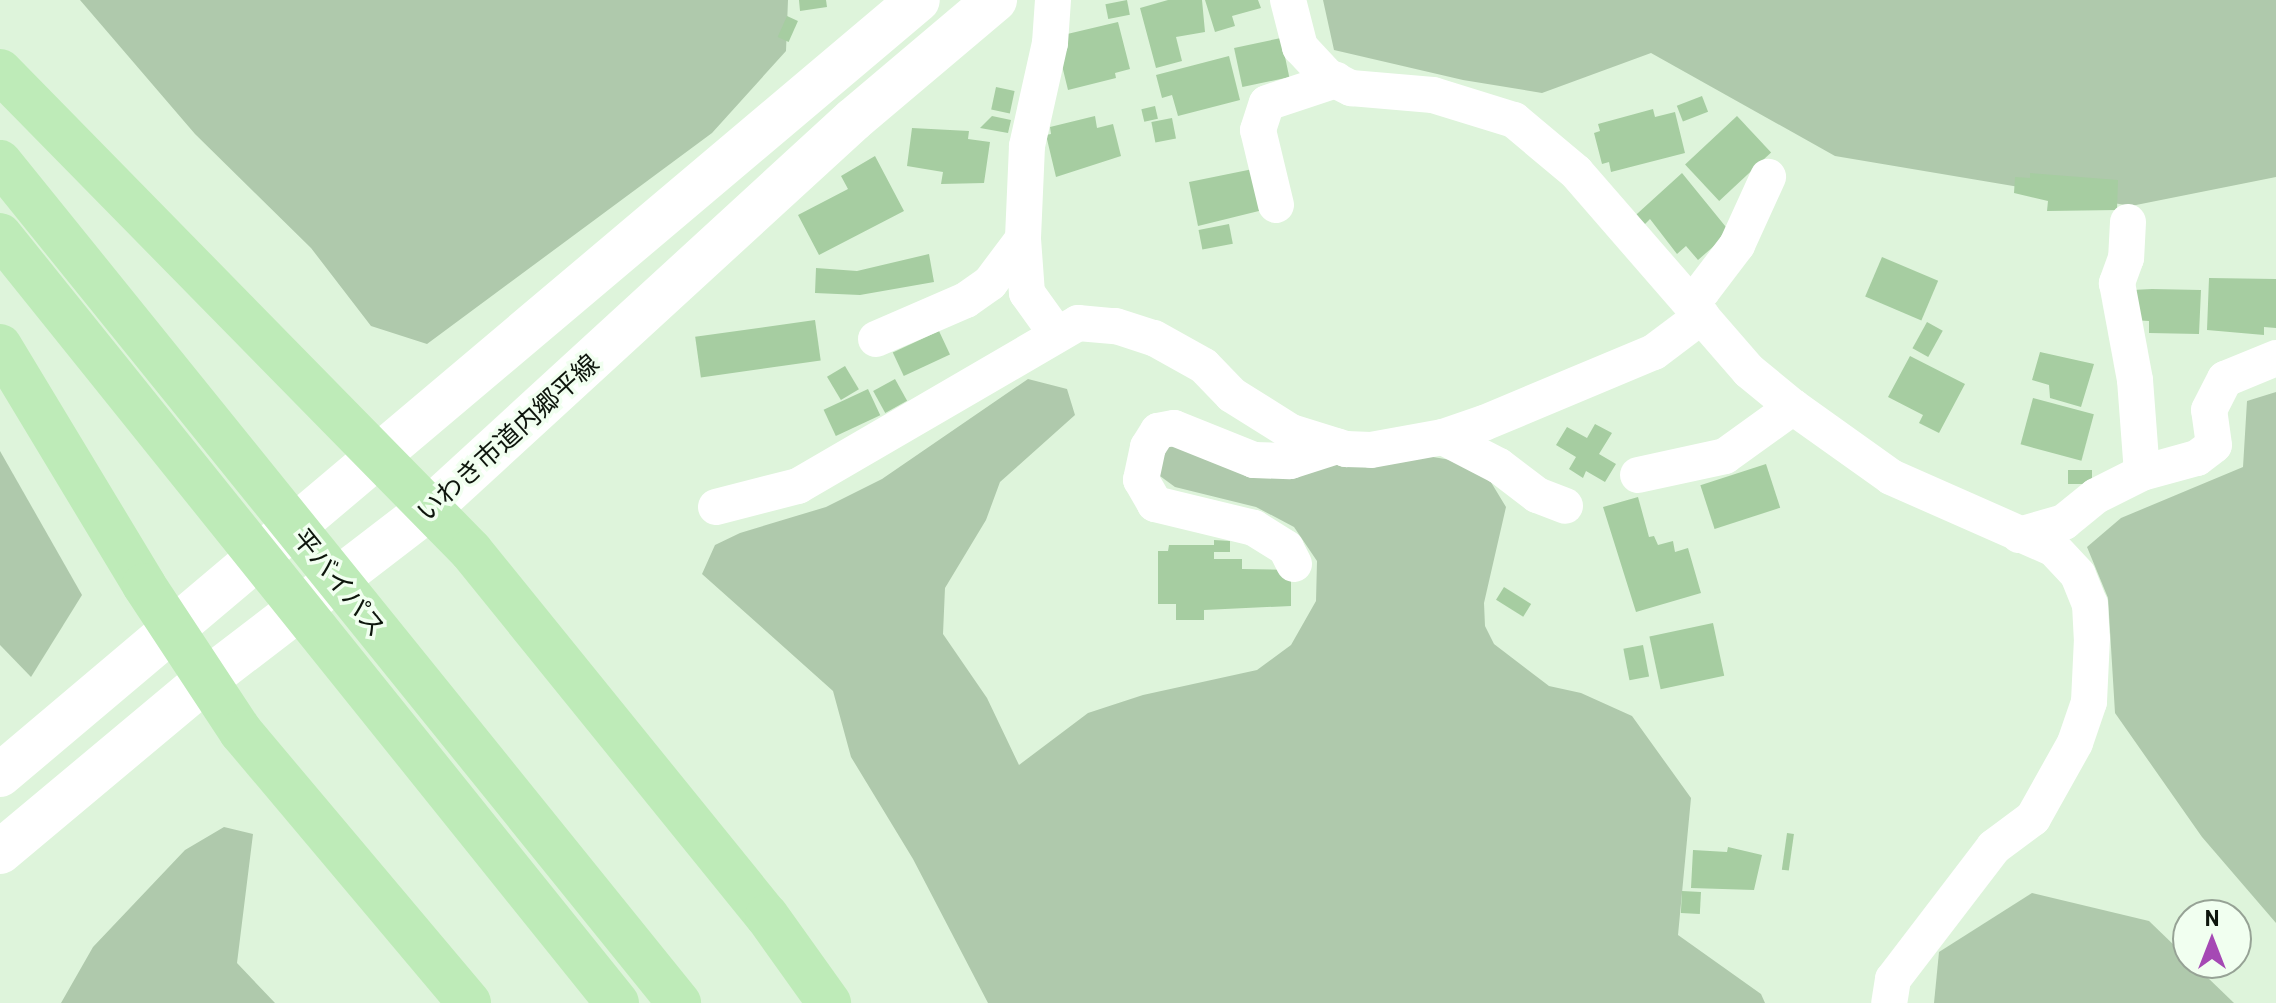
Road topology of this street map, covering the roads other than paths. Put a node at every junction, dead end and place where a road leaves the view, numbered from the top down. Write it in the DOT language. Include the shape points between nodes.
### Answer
graph roads {
  1 [pos="918,0"];
  2 [pos="995,0"];
  3 [pos="1053,0"];
  4 [pos="1288,0"];
  5 [pos="0,71"];
  6 [pos="1336,80"];
  7 [pos="0,162"];
  8 [pos="1768,177"];
  9 [pos="1276,205"];
  10 [pos="2128,222"];
  11 [pos="0,235"];
  12 [pos="1023,239"];
  13 [pos="1695,307"];
  14 [pos="1055,332"];
  15 [pos="876,339"];
  16 [pos="0,346"];
  17 [pos="2276,358"];
  18 [pos="1793,407"];
  19 [pos="1443,437"];
  20 [pos="1337,446"];
  21 [pos="377,454"];
  22 [pos="2142,473"];
  23 [pos="1638,475"];
  24 [pos="1565,506"];
  25 [pos="716,507"];
  26 [pos="430,508"];
  27 [pos="2019,535"];
  28 [pos="1294,564"];
  29 [pos="171,626"];
  30 [pos="206,680"];
  31 [pos="0,775"];
  32 [pos="0,852"];
  33 [pos="469,1003"];
  34 [pos="617,1003"];
  35 [pos="679,1003"];
  36 [pos="829,1003"];
  37 [pos="1889,1003"];
  1 -- 21 [label="street"];
  2 -- 26 [label="street, いわき市道内郷平線" via="853,120"];
  3 -- 12 [label="street" via="1050,43 1027,146"];
  4 -- 6 [label="street" via="1300,47"];
  5 -- 21 [label="highway"];
  6 -- 9 [label="street" via="1267,103 1258,130"];
  6 -- 13 [label="street" via="1351,88 1433,95 1514,120 1576,172"];
  7 -- 35 [label="highway, 平バイパス"];
  8 -- 13 [label="street" via="1737,245"];
  10 -- 22 [label="street" via="2126,258 2117,283 2135,380"];
  11 -- 34 [label="highway, 平バイパス"];
  12 -- 14 [label="street" via="1027,293"];
  12 -- 15 [label="street" via="990,283 966,300"];
  13 -- 18 [label="street" via="1749,371"];
  13 -- 19 [label="street" via="1654,352"];
  14 -- 20 [label="street" via="1078,323 1116,326 1154,338 1204,366 1232,395 1291,432"];
  14 -- 25 [label="street" via="798,486"];
  16 -- 29 [label="highway"];
  17 -- 22 [label="street" via="2225,379 2209,410 2214,445 2197,458"];
  18 -- 23 [label="street" via="1725,456"];
  18 -- 27 [label="street" via="1891,477"];
  19 -- 20 [label="street" via="1371,450"];
  19 -- 24 [label="street" via="1499,466 1537,495"];
  20 -- 28 [label="street" via="1290,461 1254,460 1174,428 1158,431 1148,447 1141,480 1155,504 1254,528 1286,548"];
  21 -- 26 [label="highway"];
  21 -- 29 [label="street"];
  22 -- 27 [label="street" via="2096,496 2064,522"];
  26 -- 30 [label="street, いわき市道内郷平線"];
  26 -- 36 [label="highway" via="675,802"];
  27 -- 37 [label="street" via="2054,549 2078,575 2090,604 2089,702 2075,743 2033,818 1994,847 1893,979"];
  29 -- 30 [label="highway"];
  29 -- 31 [label="street"];
  30 -- 32 [label="street, いわき市道内郷平線"];
  30 -- 33 [label="highway" via="241,732"];
}
